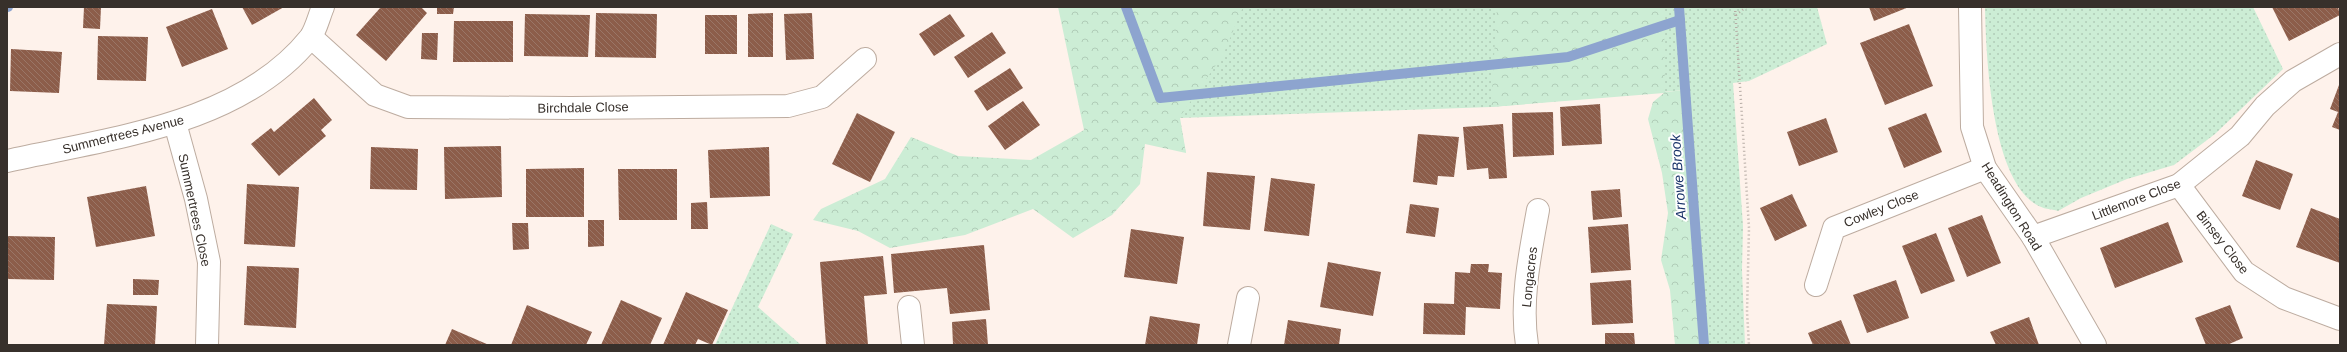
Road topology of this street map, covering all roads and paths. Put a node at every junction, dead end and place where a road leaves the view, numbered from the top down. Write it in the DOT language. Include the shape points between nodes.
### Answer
graph roads {
  1 [pos="323,7"];
  2 [pos="1735,7"];
  3 [pos="1746,7"];
  4 [pos="1970,7"];
  5 [pos="1736,15"];
  6 [pos="311,37"];
  7 [pos="2340,54"];
  8 [pos="864,59"];
  9 [pos="175,123"];
  10 [pos="7,162"];
  11 [pos="1985,168"];
  12 [pos="2179,185"];
  13 [pos="1538,210"];
  14 [pos="2033,237"];
  15 [pos="1816,285"];
  16 [pos="1248,298"];
  17 [pos="910,307"];
  18 [pos="2340,319"];
  19 [pos="207,345"];
  20 [pos="913,345"];
  21 [pos="1239,345"];
  22 [pos="1527,345"];
  23 [pos="1749,345"];
  24 [pos="2095,345"];
  1 -- 6 [label="street"];
  2 -- 5 [label="path"];
  3 -- 5 [label="path"];
  4 -- 11 [label="street, Headington Road" via="1972,127"];
  5 -- 23 [label="path" via="1749,228"];
  6 -- 8 [label="street, Birchdale Close" via="375,95 408,107 788,106 822,97"];
  6 -- 9 [label="street, Summertrees Avenue" via="270,76 234,99"];
  7 -- 12 [label="street, Littlemore Close" via="2292,81 2265,106 2240,136"];
  9 -- 10 [label="street, Summertrees Avenue"];
  9 -- 19 [label="street, Summertrees Close" via="196,200 209,262"];
  11 -- 14 [label="street, Headington Road"];
  11 -- 15 [label="street, Cowley Close" via="1834,228"];
  12 -- 14 [label="street, Littlemore Close"];
  12 -- 18 [label="street, Binsey Close" via="2244,272 2284,298"];
  13 -- 22 [label="street, Longacres" via="1528,267 1524,326"];
  14 -- 24 [label="street, Headington Road"];
  16 -- 21 [label="street"];
  17 -- 20 [label="street"];
}
